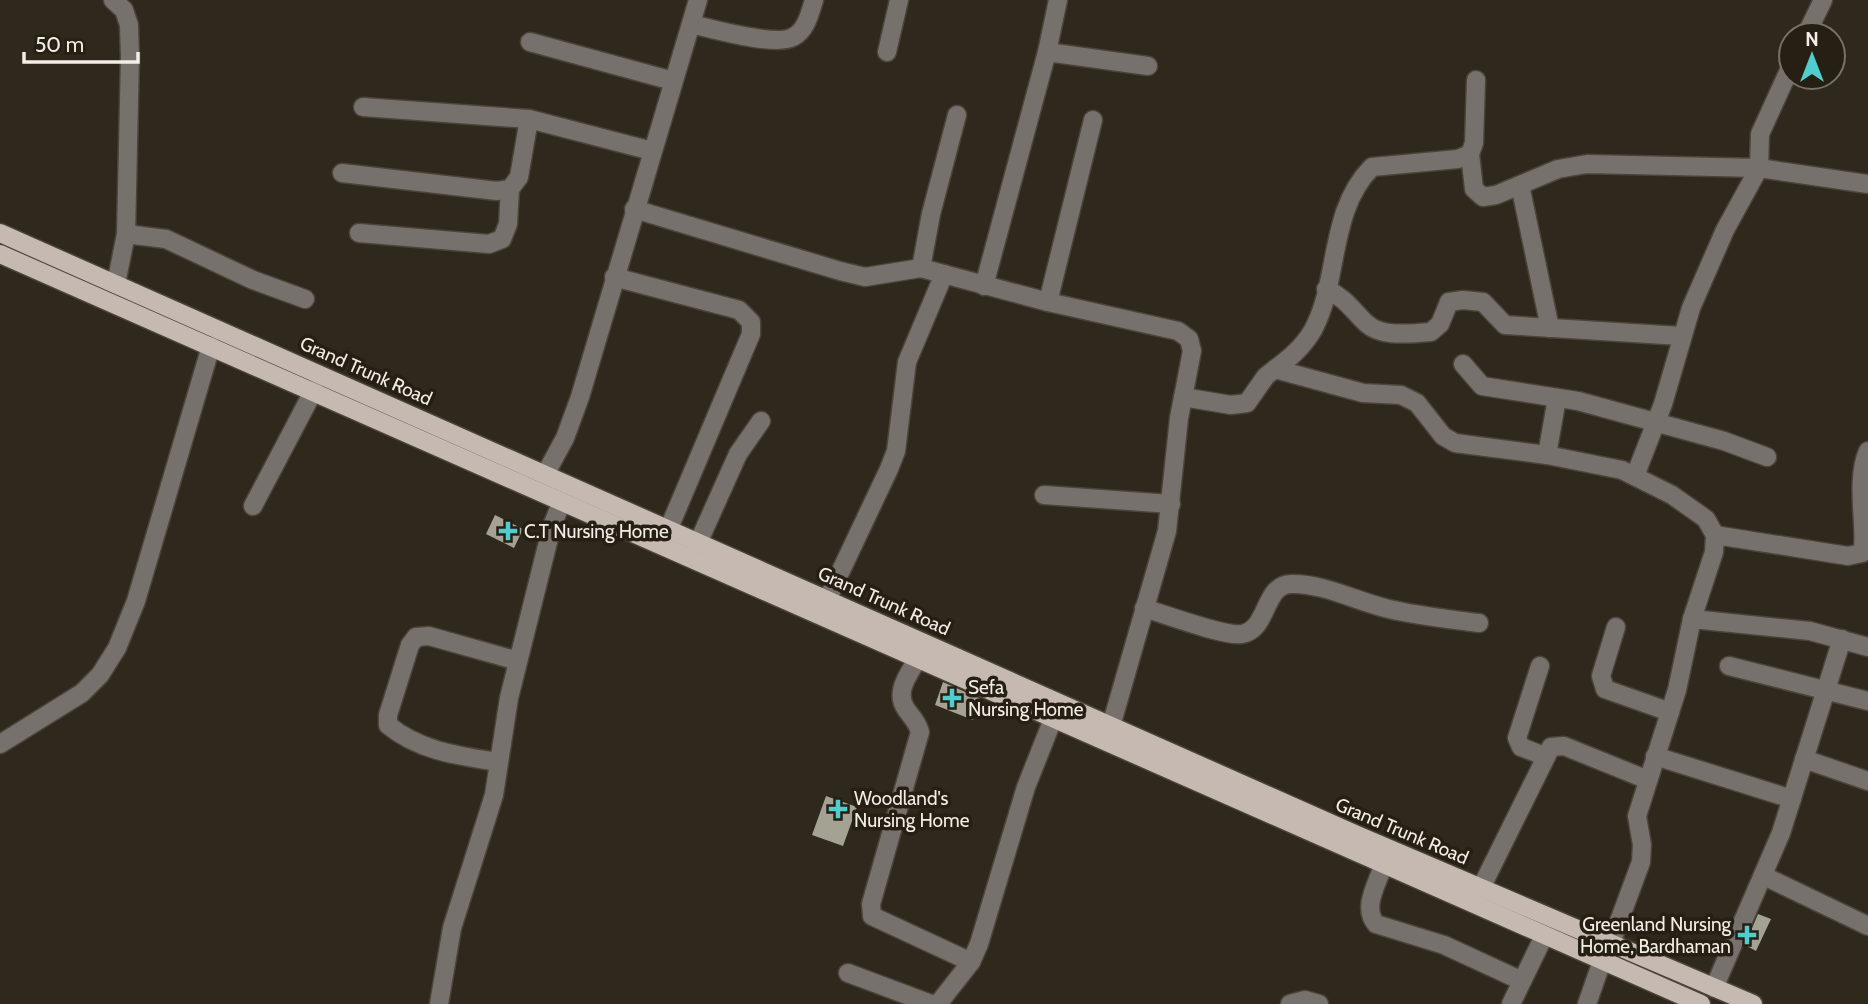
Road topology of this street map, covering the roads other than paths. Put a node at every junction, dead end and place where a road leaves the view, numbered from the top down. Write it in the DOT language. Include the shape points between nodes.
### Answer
graph roads {
  1 [pos="113,0"];
  2 [pos="698,0"];
  3 [pos="814,0"];
  4 [pos="899,0"];
  5 [pos="1058,0"];
  6 [pos="1823,0"];
  7 [pos="1813,21"];
  8 [pos="691,24"];
  9 [pos="530,42"];
  10 [pos="887,52"];
  11 [pos="1047,52"];
  12 [pos="1148,66"];
  13 [pos="1476,80"];
  14 [pos="673,81"];
  15 [pos="1780,91"];
  16 [pos="363,107"];
  17 [pos="957,115"];
  18 [pos="529,119"];
  19 [pos="1093,120"];
  20 [pos="652,151"];
  21 [pos="1470,154"];
  22 [pos="1759,168"];
  23 [pos="342,173"];
  24 [pos="1868,184"];
  25 [pos="1521,185"];
  26 [pos="510,189"];
  27 [pos="634,209"];
  28 [pos="0,233"];
  29 [pos="359,233"];
  30 [pos="126,234"];
  31 [pos="0,254"];
  32 [pos="921,268"];
  33 [pos="944,275"];
  34 [pos="614,277"];
  35 [pos="116,284"];
  36 [pos="984,286"];
  37 [pos="1326,289"];
  38 [pos="305,299"];
  39 [pos="1048,302"];
  40 [pos="1550,328"];
  41 [pos="1681,336"];
  42 [pos="211,346"];
  43 [pos="1462,364"];
  44 [pos="1275,369"];
  45 [pos="314,390"];
  46 [pos="1183,397"];
  47 [pos="1557,398"];
  48 [pos="761,422"];
  49 [pos="1657,424"];
  50 [pos="1868,452"];
  51 [pos="1547,455"];
  52 [pos="1767,457"];
  53 [pos="546,473"];
  54 [pos="1635,476"];
  55 [pos="1044,495"];
  56 [pos="562,501"];
  57 [pos="1171,504"];
  58 [pos="253,506"];
  59 [pos="669,528"];
  60 [pos="1715,535"];
  61 [pos="699,541"];
  62 [pos="828,598"];
  63 [pos="1144,608"];
  64 [pos="1692,619"];
  65 [pos="1479,623"];
  66 [pos="1616,627"];
  67 [pos="1842,639"];
  68 [pos="1868,647"];
  69 [pos="918,658"];
  70 [pos="518,661"];
  71 [pos="1540,666"];
  72 [pos="1729,666"];
  73 [pos="1826,691"];
  74 [pos="1868,701"];
  75 [pos="1670,712"];
  76 [pos="1053,719"];
  77 [pos="1111,726"];
  78 [pos="0,744"];
  79 [pos="1544,756"];
  80 [pos="1655,756"];
  81 [pos="1804,760"];
  82 [pos="498,762"];
  83 [pos="1648,780"];
  84 [pos="1868,781"];
  85 [pos="1792,799"];
  86 [pos="1383,866"];
  87 [pos="1764,876"];
  88 [pos="1481,888"];
  89 [pos="1868,926"];
  90 [pos="1544,936"];
  91 [pos="1611,943"];
  92 [pos="1602,961"];
  93 [pos="971,962"];
  94 [pos="1658,964"];
  95 [pos="848,973"];
  96 [pos="1522,981"];
  97 [pos="1649,982"];
  98 [pos="1714,988"];
  99 [pos="439,1004"];
  100 [pos="931,1004"];
  101 [pos="938,1004"];
  102 [pos="1290,1004"];
  103 [pos="1319,1004"];
  104 [pos="1511,1004"];
  105 [pos="1587,1004"];
  106 [pos="1701,1004"];
  107 [pos="1753,1004"];
  1 -- 30 [label="street" via="124,10 129,25"];
  2 -- 8 [label="street"];
  3 -- 8 [label="street" via="808,21 794,37 779,41"];
  4 -- 10 [label="street"];
  5 -- 11 [label="street"];
  6 -- 7 [label="street"];
  8 -- 14 [label="street"];
  9 -- 14 [label="street"];
  11 -- 12 [label="street"];
  11 -- 36 [label="street"];
  13 -- 21 [label="street"];
  14 -- 20 [label="street"];
  15 -- 22 [label="street" via="1760,134"];
  16 -- 18 [label="street"];
  17 -- 32 [label="street" via="930,214"];
  18 -- 20 [label="street"];
  18 -- 26 [label="street" via="519,177"];
  19 -- 39 [label="street"];
  20 -- 27 [label="street"];
  21 -- 25 [label="street" via="1477,195 1496,195"];
  21 -- 37 [label="street" via="1371,167 1344,215"];
  22 -- 24 [label="street"];
  22 -- 25 [label="street" via="1587,164 1558,169"];
  22 -- 41 [label="street" via="1725,230"];
  23 -- 26 [label="street"];
  25 -- 40 [label="street"];
  26 -- 29 [label="street" via="505,232 502,239 489,244"];
  27 -- 32 [label="street" via="865,276"];
  27 -- 34 [label="street"];
  28 -- 35 [label="main road, Grand Trunk Road"];
  30 -- 35 [label="street"];
  30 -- 38 [label="street" via="166,239"];
  31 -- 42 [label="main road, Grand Trunk Road"];
  32 -- 33 [label="street"];
  33 -- 36 [label="street"];
  33 -- 62 [label="street" via="907,362 892,460"];
  34 -- 53 [label="street" via="580,397"];
  34 -- 59 [label="street" via="739,310 751,322 751,334"];
  35 -- 53 [label="main road, Grand Trunk Road"];
  36 -- 39 [label="street"];
  37 -- 40 [label="street" via="1342,296 1368,325 1380,331 1431,332 1440,324 1449,302 1463,300 1483,302 1506,325"];
  37 -- 44 [label="street" via="1312,331 1296,353"];
  39 -- 46 [label="street" via="1178,331 1189,339 1192,351"];
  40 -- 41 [label="street"];
  41 -- 49 [label="street"];
  42 -- 45 [label="main road, Grand Trunk Road"];
  42 -- 78 [label="street" via="136,601 117,649 82,693"];
  43 -- 47 [label="street" via="1482,386"];
  44 -- 46 [label="street" via="1247,403"];
  44 -- 51 [label="street" via="1363,393 1401,395 1417,403 1443,436 1455,443"];
  45 -- 56 [label="main road, Grand Trunk Road"];
  45 -- 58 [label="street"];
  46 -- 57 [label="street"];
  47 -- 49 [label="street"];
  47 -- 51 [label="street"];
  48 -- 61 [label="street" via="738,454"];
  49 -- 52 [label="street"];
  49 -- 54 [label="street"];
  50 -- 60 [label="street" via="1862,492 1867,540 1862,553 1848,556"];
  51 -- 54 [label="street"];
  53 -- 59 [label="main road, Grand Trunk Road"];
  54 -- 60 [label="street" via="1706,519"];
  55 -- 57 [label="street"];
  56 -- 69 [label="main road, Grand Trunk Road"];
  56 -- 70 [label="street"];
  57 -- 63 [label="street"];
  59 -- 61 [label="main road, Grand Trunk Road"];
  60 -- 64 [label="street" via="1714,552"];
  61 -- 62 [label="main road, Grand Trunk Road"];
  62 -- 77 [label="main road, Grand Trunk Road"];
  63 -- 65 [label="street" via="1244,634 1258,624 1275,591 1286,584 1302,584 1388,609"];
  63 -- 77 [label="street"];
  64 -- 67 [label="street" via="1773,626"];
  64 -- 75 [label="street"];
  66 -- 75 [label="street" via="1601,676 1605,689"];
  67 -- 68 [label="street"];
  67 -- 73 [label="street"];
  69 -- 76 [label="main road, Grand Trunk Road"];
  69 -- 93 [label="street" via="901,690 902,703 920,732 871,904 872,916"];
  70 -- 82 [label="street"];
  70 -- 82 [label="street" via="429,636 416,637 388,715 388,725 429,748"];
  71 -- 79 [label="street" via="1517,738 1521,747"];
  72 -- 73 [label="street"];
  73 -- 74 [label="street"];
  73 -- 81 [label="street"];
  75 -- 80 [label="street"];
  76 -- 86 [label="main road, Grand Trunk Road"];
  76 -- 93 [label="street" via="1026,787"];
  77 -- 88 [label="main road, Grand Trunk Road"];
  79 -- 83 [label="street" via="1550,747 1564,746"];
  79 -- 88 [label="street"];
  80 -- 83 [label="street"];
  80 -- 85 [label="street"];
  81 -- 84 [label="street"];
  81 -- 85 [label="street"];
  82 -- 99 [label="street" via="485,829 453,928"];
  83 -- 91 [label="street" via="1637,816 1641,862"];
  85 -- 87 [label="street"];
  86 -- 90 [label="main road, Grand Trunk Road"];
  86 -- 96 [label="street" via="1369,907 1376,925 1444,945"];
  87 -- 89 [label="street"];
  87 -- 98 [label="street"];
  88 -- 91 [label="main road, Grand Trunk Road"];
  90 -- 92 [label="main road, Grand Trunk Road"];
  90 -- 96 [label="street"];
  91 -- 94 [label="main road, Grand Trunk Road"];
  92 -- 97 [label="main road, Grand Trunk Road"];
  92 -- 105 [label="street"];
  93 -- 101 [label="street"];
  94 -- 97 [label="main road"];
  94 -- 98 [label="main road, Grand Trunk Road"];
  95 -- 100 [label="street"];
  96 -- 104 [label="street"];
  97 -- 106 [label="main road, Grand Trunk Road"];
  98 -- 107 [label="main road, Grand Trunk Road"];
  102 -- 103 [label="street" via="1305,1000"];
}
